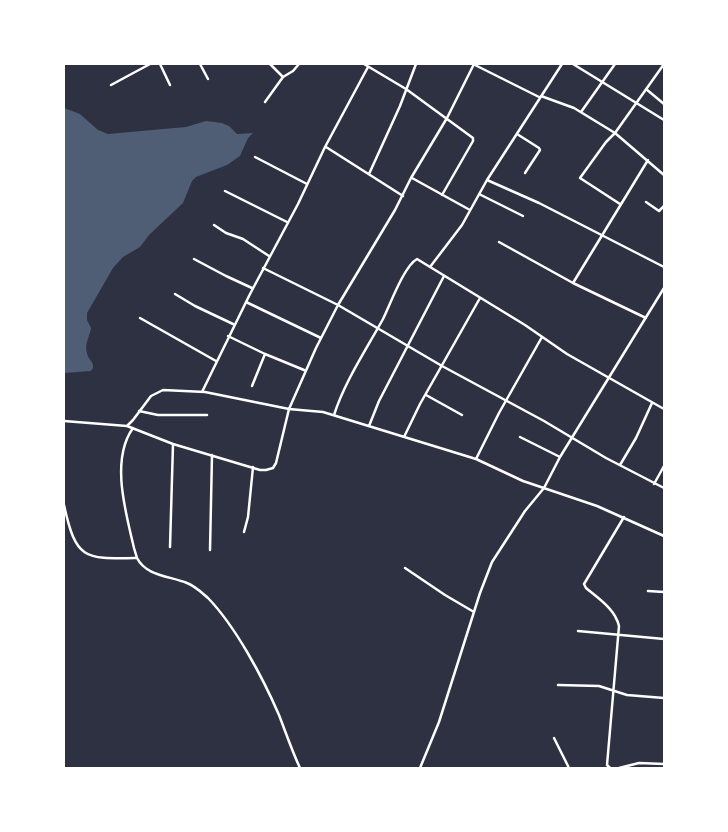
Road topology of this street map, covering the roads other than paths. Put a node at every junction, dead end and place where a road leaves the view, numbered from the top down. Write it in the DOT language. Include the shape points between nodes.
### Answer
graph roads {
  1 [pos="150,64"];
  2 [pos="160,64"];
  3 [pos="200,64"];
  4 [pos="270,64"];
  5 [pos="299,64"];
  6 [pos="364,64"];
  7 [pos="416,64"];
  8 [pos="474,64"];
  9 [pos="562,64"];
  10 [pos="573,64"];
  11 [pos="615,64"];
  12 [pos="664,64"];
  13 [pos="368,67"];
  14 [pos="283,77"];
  15 [pos="208,79"];
  16 [pos="602,81"];
  17 [pos="111,85"];
  18 [pos="170,85"];
  19 [pos="646,89"];
  20 [pos="406,90"];
  21 [pos="540,97"];
  22 [pos="266,102"];
  23 [pos="636,103"];
  24 [pos="664,104"];
  25 [pos="581,112"];
  26 [pos="447,118"];
  27 [pos="664,120"];
  28 [pos="615,133"];
  29 [pos="517,134"];
  30 [pos="325,147"];
  31 [pos="255,158"];
  32 [pos="648,160"];
  33 [pos="525,173"];
  34 [pos="369,174"];
  35 [pos="664,175"];
  36 [pos="411,178"];
  37 [pos="487,180"];
  38 [pos="307,184"];
  39 [pos="225,191"];
  40 [pos="479,194"];
  41 [pos="442,195"];
  42 [pos="403,196"];
  43 [pos="646,202"];
  44 [pos="620,204"];
  45 [pos="664,206"];
  46 [pos="470,210"];
  47 [pos="523,216"];
  48 [pos="287,222"];
  49 [pos="214,225"];
  50 [pos="601,235"];
  51 [pos="498,242"];
  52 [pos="269,256"];
  53 [pos="194,259"];
  54 [pos="430,267"];
  55 [pos="664,267"];
  56 [pos="263,268"];
  57 [pos="444,276"];
  58 [pos="573,283"];
  59 [pos="252,288"];
  60 [pos="664,290"];
  61 [pos="175,294"];
  62 [pos="480,298"];
  63 [pos="246,302"];
  64 [pos="338,305"];
  65 [pos="140,318"];
  66 [pos="646,318"];
  67 [pos="234,324"];
  68 [pos="378,327"];
  69 [pos="228,336"];
  70 [pos="542,337"];
  71 [pos="321,338"];
  72 [pos="408,345"];
  73 [pos="265,354"];
  74 [pos="216,360"];
  75 [pos="442,366"];
  76 [pos="305,370"];
  77 [pos="608,378"];
  78 [pos="252,386"];
  79 [pos="202,392"];
  80 [pos="426,395"];
  81 [pos="506,401"];
  82 [pos="652,403"];
  83 [pos="289,409"];
  84 [pos="664,409"];
  85 [pos="139,410"];
  86 [pos="207,415"];
  87 [pos="334,415"];
  88 [pos="462,415"];
  89 [pos="64,421"];
  90 [pos="127,426"];
  91 [pos="370,426"];
  92 [pos="133,428"];
  93 [pos="404,437"];
  94 [pos="520,437"];
  95 [pos="573,438"];
  96 [pos="173,444"];
  97 [pos="212,455"];
  98 [pos="560,457"];
  99 [pos="476,459"];
  100 [pos="620,466"];
  101 [pos="664,466"];
  102 [pos="253,467"];
  103 [pos="654,484"];
  104 [pos="544,488"];
  105 [pos="664,488"];
  106 [pos="64,505"];
  107 [pos="624,517"];
  108 [pos="244,532"];
  109 [pos="664,536"];
  110 [pos="170,546"];
  111 [pos="210,550"];
  112 [pos="137,558"];
  113 [pos="405,568"];
  114 [pos="648,591"];
  115 [pos="664,592"];
  116 [pos="474,612"];
  117 [pos="578,631"];
  118 [pos="619,636"];
  119 [pos="664,639"];
  120 [pos="558,685"];
  121 [pos="614,690"];
  122 [pos="664,698"];
  123 [pos="554,738"];
  124 [pos="664,764"];
  125 [pos="300,768"];
  126 [pos="420,768"];
  127 [pos="569,768"];
  128 [pos="608,768"];
  129 [pos="619,768"];
  1 -- 17 [label="street"];
  2 -- 18 [label="street"];
  3 -- 15 [label="street"];
  4 -- 14 [label="street"];
  5 -- 14 [label="street"];
  6 -- 13 [label="street"];
  7 -- 20 [label="street"];
  8 -- 21 [label="street"];
  8 -- 26 [label="street"];
  9 -- 21 [label="street"];
  10 -- 16 [label="street"];
  11 -- 16 [label="street"];
  12 -- 19 [label="street"];
  13 -- 20 [label="street"];
  13 -- 30 [label="street"];
  14 -- 22 [label="street"];
  16 -- 23 [label="street"];
  16 -- 25 [label="street"];
  19 -- 23 [label="street"];
  19 -- 24 [label="street"];
  20 -- 26 [label="street"];
  20 -- 34 [label="street"];
  21 -- 25 [label="street"];
  21 -- 29 [label="street"];
  23 -- 27 [label="street"];
  23 -- 28 [label="street"];
  25 -- 28 [label="street"];
  26 -- 36 [label="street"];
  26 -- 41 [label="street" via="473,141"];
  28 -- 32 [label="street"];
  28 -- 44 [label="street" via="580,178"];
  29 -- 33 [label="street" via="540,150"];
  29 -- 37 [label="street"];
  30 -- 34 [label="street"];
  30 -- 38 [label="street"];
  31 -- 38 [label="street"];
  32 -- 35 [label="street"];
  32 -- 44 [label="street"];
  34 -- 42 [label="street"];
  36 -- 41 [label="street"];
  36 -- 42 [label="street"];
  37 -- 40 [label="street"];
  37 -- 50 [label="street"];
  38 -- 48 [label="street"];
  39 -- 48 [label="street"];
  40 -- 46 [label="street"];
  40 -- 47 [label="street"];
  41 -- 46 [label="street"];
  42 -- 64 [label="street"];
  43 -- 45 [label="street" via="659,210"];
  44 -- 50 [label="street"];
  46 -- 54 [label="street"];
  48 -- 52 [label="street"];
  49 -- 52 [label="street"];
  50 -- 55 [label="street"];
  50 -- 58 [label="street"];
  51 -- 58 [label="street"];
  52 -- 56 [label="street"];
  53 -- 59 [label="street"];
  54 -- 57 [label="street"];
  54 -- 68 [label="street" via="414,260"];
  56 -- 59 [label="street"];
  56 -- 64 [label="street"];
  57 -- 62 [label="street"];
  57 -- 72 [label="street"];
  58 -- 66 [label="street"];
  59 -- 63 [label="street"];
  60 -- 66 [label="street"];
  61 -- 67 [label="street"];
  62 -- 70 [label="street"];
  62 -- 75 [label="street"];
  63 -- 67 [label="street"];
  63 -- 71 [label="street"];
  64 -- 68 [label="street"];
  64 -- 71 [label="street"];
  65 -- 74 [label="street"];
  66 -- 77 [label="street"];
  67 -- 69 [label="street"];
  68 -- 72 [label="street"];
  68 -- 87 [label="street" via="354,369"];
  69 -- 73 [label="street"];
  69 -- 74 [label="street"];
  70 -- 77 [label="street"];
  70 -- 81 [label="street"];
  71 -- 76 [label="street"];
  72 -- 75 [label="street"];
  72 -- 91 [label="street" via="378,401"];
  73 -- 76 [label="street"];
  73 -- 78 [label="street"];
  74 -- 79 [label="street"];
  75 -- 80 [label="street"];
  75 -- 81 [label="street"];
  76 -- 83 [label="street"];
  77 -- 82 [label="street"];
  77 -- 95 [label="street"];
  79 -- 83 [label="street"];
  79 -- 85 [label="street" via="163,390 151,396"];
  80 -- 88 [label="street"];
  80 -- 93 [label="street"];
  81 -- 95 [label="street"];
  81 -- 99 [label="street"];
  82 -- 84 [label="street"];
  82 -- 100 [label="street"];
  83 -- 87 [label="street"];
  83 -- 102 [label="street" via="273,468"];
  85 -- 86 [label="street" via="158,415"];
  85 -- 90 [label="street"];
  87 -- 91 [label="street"];
  89 -- 90 [label="street"];
  90 -- 92 [label="street"];
  91 -- 93 [label="street"];
  92 -- 96 [label="street"];
  92 -- 112 [label="street" via="123,453 122,486"];
  93 -- 99 [label="street"];
  94 -- 98 [label="street"];
  95 -- 98 [label="street"];
  95 -- 100 [label="street"];
  96 -- 97 [label="street"];
  96 -- 110 [label="street"];
  97 -- 102 [label="street"];
  97 -- 111 [label="street"];
  98 -- 104 [label="street"];
  99 -- 104 [label="street"];
  100 -- 103 [label="street"];
  101 -- 103 [label="street"];
  102 -- 108 [label="street"];
  103 -- 105 [label="street"];
  104 -- 107 [label="street"];
  104 -- 116 [label="street" via="492,562"];
  106 -- 112 [label="street" via="73,538 84,553 102,559"];
  107 -- 109 [label="street"];
  107 -- 118 [label="street" via="584,584 613,612"];
  112 -- 125 [label="street" via="148,571 196,588 215,606 242,645 266,689"];
  113 -- 116 [label="street"];
  114 -- 115 [label="street"];
  116 -- 126 [label="street" via="450,689"];
  117 -- 118 [label="street"];
  118 -- 119 [label="street"];
  118 -- 121 [label="street"];
  120 -- 121 [label="street" via="599,686"];
  121 -- 122 [label="street" via="627,695"];
  121 -- 128 [label="street"];
  123 -- 127 [label="street"];
  124 -- 129 [label="street" via="639,763"];
}
